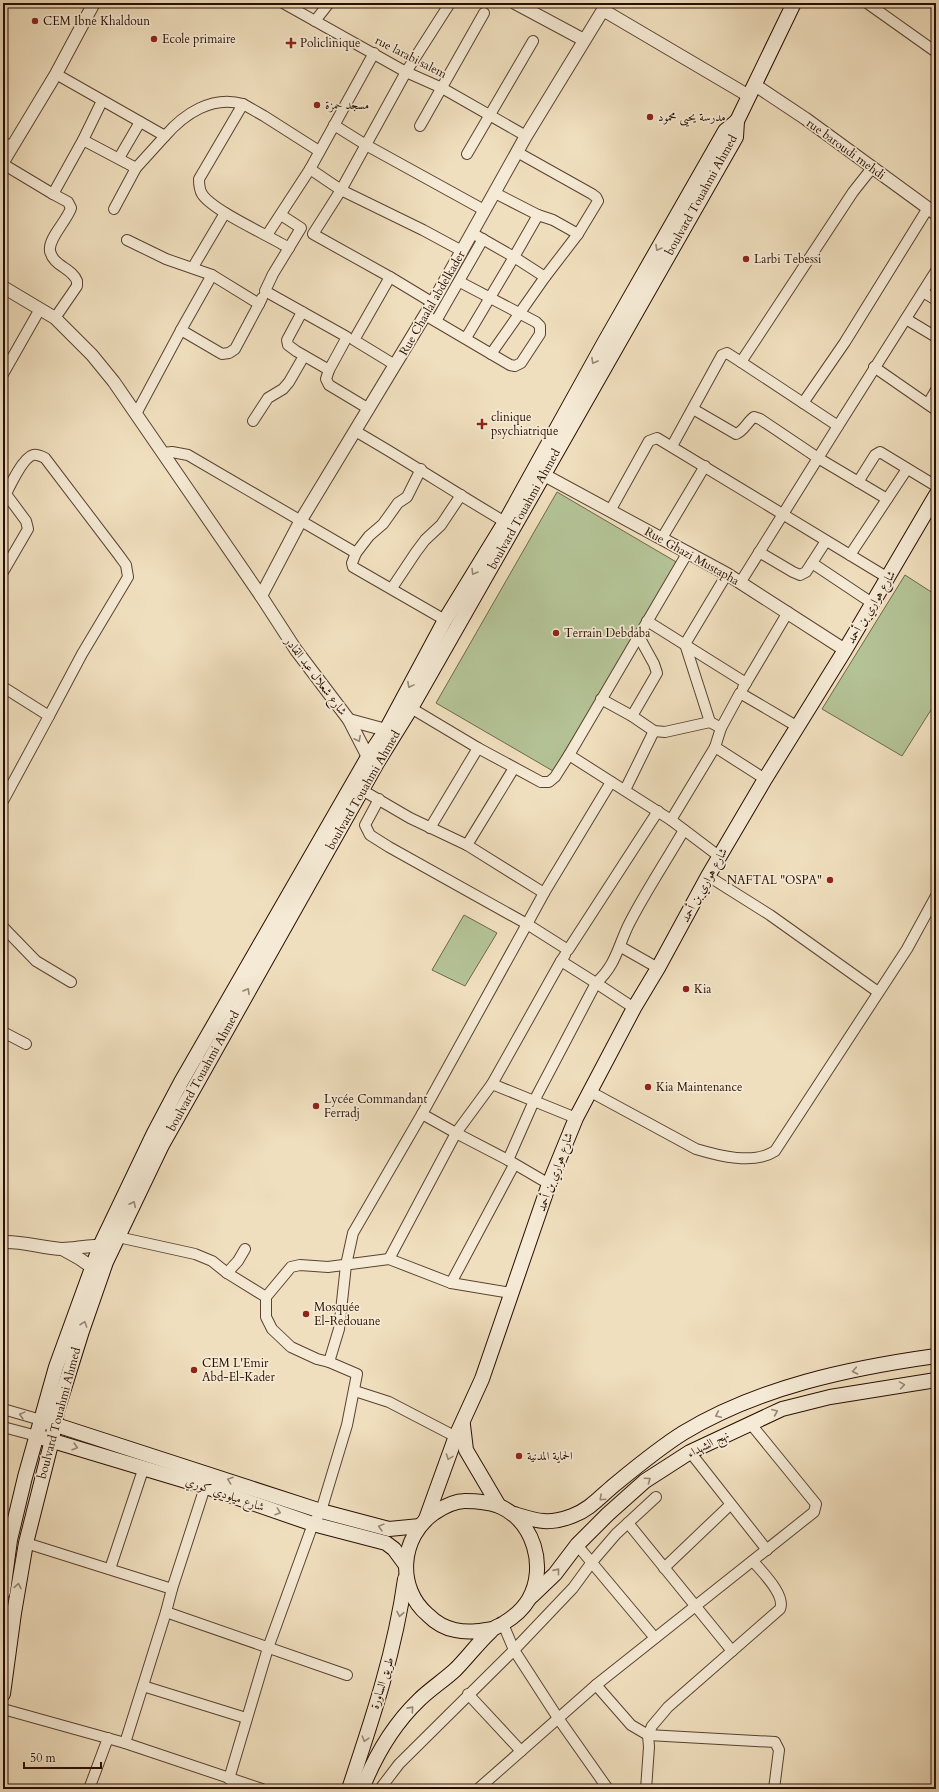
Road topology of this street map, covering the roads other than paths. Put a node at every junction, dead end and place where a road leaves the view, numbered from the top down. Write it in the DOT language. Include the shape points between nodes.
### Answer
graph roads {
  1 [pos="94,3"];
  2 [pos="283,3"];
  3 [pos="329,3"];
  4 [pos="450,3"];
  5 [pos="515,3"];
  6 [pos="794,3"];
  7 [pos="868,3"];
  8 [pos="604,6"];
  9 [pos="484,13"];
  10 [pos="315,21"];
  11 [pos="584,40"];
  12 [pos="534,42"];
  13 [pos="936,52"];
  14 [pos="374,53"];
  15 [pos="406,72"];
  16 [pos="56,74"];
  17 [pos="442,88"];
  18 [pos="752,91"];
  19 [pos="102,101"];
  20 [pos="243,104"];
  21 [pos="490,116"];
  22 [pos="140,122"];
  23 [pos="334,125"];
  24 [pos="420,126"];
  25 [pos="165,136"];
  26 [pos="526,136"];
  27 [pos="83,140"];
  28 [pos="7,145"];
  29 [pos="366,145"];
  30 [pos="319,151"];
  31 [pos="518,152"];
  32 [pos="467,154"];
  33 [pos="119,158"];
  34 [pos="3,163"];
  35 [pos="136,168"];
  36 [pos="872,168"];
  37 [pos="310,169"];
  38 [pos="341,190"];
  39 [pos="495,193"];
  40 [pos="53,194"];
  41 [pos="114,209"];
  42 [pos="484,210"];
  43 [pos="932,211"];
  44 [pos="225,213"];
  45 [pos="281,215"];
  46 [pos="538,215"];
  47 [pos="301,228"];
  48 [pos="472,233"];
  49 [pos="313,234"];
  50 [pos="578,234"];
  51 [pos="267,235"];
  52 [pos="483,239"];
  53 [pos="128,240"];
  54 [pos="288,248"];
  55 [pos="462,251"];
  56 [pos="514,257"];
  57 [pos="193,267"];
  58 [pos="936,271"];
  59 [pos="212,275"];
  60 [pos="390,276"];
  61 [pos="545,277"];
  62 [pos="460,282"];
  63 [pos="3,287"];
  64 [pos="265,290"];
  65 [pos="923,292"];
  66 [pos="490,298"];
  67 [pos="936,300"];
  68 [pos="433,303"];
  69 [pos="259,304"];
  70 [pos="40,309"];
  71 [pos="302,312"];
  72 [pos="520,313"];
  73 [pos="425,315"];
  74 [pos="55,318"];
  75 [pos="906,319"];
  76 [pos="436,321"];
  77 [pos="181,330"];
  78 [pos="936,337"];
  79 [pos="466,338"];
  80 [pos="350,339"];
  81 [pos="492,354"];
  82 [pos="304,356"];
  83 [pos="740,362"];
  84 [pos="395,365"];
  85 [pos="874,368"];
  86 [pos="329,370"];
  87 [pos="3,374"];
  88 [pos="936,390"];
  89 [pos="803,403"];
  90 [pos="932,407"];
  91 [pos="369,409"];
  92 [pos="693,409"];
  93 [pos="136,414"];
  94 [pos="253,421"];
  95 [pos="838,426"];
  96 [pos="354,431"];
  97 [pos="672,446"];
  98 [pos="163,454"];
  99 [pos="818,458"];
  100 [pos="705,466"];
  101 [pos="421,469"];
  102 [pos="907,469"];
  103 [pos="539,472"];
  104 [pos="858,482"];
  105 [pos="936,486"];
  106 [pos="460,495"];
  107 [pos="936,495"];
  108 [pos="4,497"];
  109 [pos="887,499"];
  110 [pos="610,510"];
  111 [pos="784,514"];
  112 [pos="301,520"];
  113 [pos="505,522"];
  114 [pos="662,538"];
  115 [pos="826,541"];
  116 [pos="688,552"];
  117 [pos="759,552"];
  118 [pos="356,553"];
  119 [pos="850,555"];
  120 [pos="812,563"];
  121 [pos="3,572"];
  122 [pos="728,574"];
  123 [pos="888,578"];
  124 [pos="740,583"];
  125 [pos="392,588"];
  126 [pos="261,596"];
  127 [pos="872,604"];
  128 [pos="788,612"];
  129 [pos="445,620"];
  130 [pos="647,621"];
  131 [pos="638,635"];
  132 [pos="685,644"];
  133 [pos="845,650"];
  134 [pos="746,683"];
  135 [pos="3,687"];
  136 [pos="740,693"];
  137 [pos="601,699"];
  138 [pos="411,708"];
  139 [pos="49,716"];
  140 [pos="632,716"];
  141 [pos="349,720"];
  142 [pos="710,722"];
  143 [pos="798,727"];
  144 [pos="721,728"];
  145 [pos="654,731"];
  146 [pos="390,732"];
  147 [pos="715,747"];
  148 [pos="478,748"];
  149 [pos="569,755"];
  150 [pos="373,760"];
  151 [pos="514,768"];
  152 [pos="765,779"];
  153 [pos="611,782"];
  154 [pos="362,790"];
  155 [pos="625,790"];
  156 [pos="379,799"];
  157 [pos="3,801"];
  158 [pos="658,811"];
  159 [pos="671,820"];
  160 [pos="430,828"];
  161 [pos="684,830"];
  162 [pos="467,845"];
  163 [pos="720,857"];
  164 [pos="708,876"];
  165 [pos="544,893"];
  166 [pos="936,896"];
  167 [pos="527,924"];
  168 [pos="3,927"];
  169 [pos="621,947"];
  170 [pos="568,950"];
  171 [pos="561,960"];
  172 [pos="658,968"];
  173 [pos="70,982"];
  174 [pos="596,983"];
  175 [pos="878,992"];
  176 [pos="634,1008"];
  177 [pos="229,1012"];
  178 [pos="3,1032"];
  179 [pos="26,1044"];
  180 [pos="195,1071"];
  181 [pos="492,1084"];
  182 [pos="589,1091"];
  183 [pos="534,1101"];
  184 [pos="422,1114"];
  185 [pos="576,1118"];
  186 [pos="456,1133"];
  187 [pos="511,1163"];
  188 [pos="549,1184"];
  189 [pos="3,1235"];
  190 [pos="9,1242"];
  191 [pos="110,1244"];
  192 [pos="62,1249"];
  193 [pos="245,1249"];
  194 [pos="389,1259"];
  195 [pos="346,1265"];
  196 [pos="96,1271"];
  197 [pos="227,1273"];
  198 [pos="451,1283"];
  199 [pos="511,1294"];
  200 [pos="266,1297"];
  201 [pos="936,1356"];
  202 [pos="329,1362"];
  203 [pos="936,1380"];
  204 [pos="355,1391"];
  205 [pos="3,1409"];
  206 [pos="41,1420"];
  207 [pos="750,1423"];
  208 [pos="54,1424"];
  209 [pos="3,1427"];
  210 [pos="37,1436"];
  211 [pos="460,1439"];
  212 [pos="52,1440"];
  213 [pos="690,1452"];
  214 [pos="144,1467"];
  215 [pos="207,1480"];
  216 [pos="656,1497"];
  217 [pos="730,1505"];
  218 [pos="505,1510"];
  219 [pos="321,1511"];
  220 [pos="423,1522"];
  221 [pos="313,1524"];
  222 [pos="628,1524"];
  223 [pos="26,1543"];
  224 [pos="577,1545"];
  225 [pos="767,1550"];
  226 [pos="753,1561"];
  227 [pos="592,1562"];
  228 [pos="664,1568"];
  229 [pos="110,1569"];
  230 [pos="405,1570"];
  231 [pos="172,1589"];
  232 [pos="3,1592"];
  233 [pos="529,1599"];
  234 [pos="696,1606"];
  235 [pos="166,1612"];
  236 [pos="498,1627"];
  237 [pos="655,1638"];
  238 [pos="268,1648"];
  239 [pos="514,1650"];
  240 [pos="732,1651"];
  241 [pos="347,1676"];
  242 [pos="596,1685"];
  243 [pos="143,1686"];
  244 [pos="3,1694"];
  245 [pos="468,1694"];
  246 [pos="3,1709"];
  247 [pos="246,1718"];
  248 [pos="558,1718"];
  249 [pos="648,1735"];
  250 [pos="108,1738"];
  251 [pos="125,1743"];
  252 [pos="521,1751"];
  253 [pos="229,1779"];
  254 [pos="248,1786"];
  255 [pos="89,1789"];
  256 [pos="262,1789"];
  257 [pos="349,1789"];
  258 [pos="362,1789"];
  259 [pos="380,1789"];
  260 [pos="478,1789"];
  261 [pos="608,1789"];
  262 [pos="646,1789"];
  263 [pos="774,1789"];
  1 -- 16 [label="street"];
  2 -- 10 [label="street, rue larabi salem"];
  3 -- 10 [label="street"];
  4 -- 15 [label="street"];
  5 -- 11 [label="street"];
  6 -- 18 [label="main road, boulvard Touahmi Ahmed"];
  7 -- 13 [label="street"];
  8 -- 11 [label="street, Rue Chaalal abdelkader"];
  8 -- 18 [label="street, rue baroudi mehdi"];
  9 -- 17 [label="street"];
  10 -- 14 [label="street, rue larabi salem"];
  11 -- 26 [label="street, Rue Chaalal abdelkader"];
  12 -- 21 [label="street"];
  14 -- 15 [label="street, rue larabi salem"];
  14 -- 23 [label="street"];
  15 -- 17 [label="street, rue larabi salem"];
  15 -- 29 [label="street"];
  16 -- 19 [label="street"];
  16 -- 28 [label="street"];
  17 -- 21 [label="street, rue larabi salem"];
  17 -- 24 [label="street"];
  18 -- 36 [label="street, rue baroudi mehdi"];
  18 -- 103 [label="main road, boulvard Touahmi Ahmed" via="737,121 736,137"];
  19 -- 22 [label="street"];
  19 -- 27 [label="street"];
  20 -- 25 [label="street" via="232,101 211,104 191,112 177,122"];
  20 -- 30 [label="street"];
  20 -- 44 [label="street" via="199,179 201,193"];
  21 -- 26 [label="street, rue larabi salem"];
  21 -- 32 [label="street"];
  22 -- 25 [label="street"];
  22 -- 33 [label="street"];
  23 -- 29 [label="street"];
  23 -- 30 [label="street"];
  25 -- 35 [label="street"];
  26 -- 31 [label="street, Rue Chaalal abdelkader"];
  27 -- 33 [label="street"];
  27 -- 40 [label="street"];
  28 -- 34 [label="street"];
  29 -- 38 [label="street"];
  29 -- 42 [label="street"];
  30 -- 37 [label="street"];
  31 -- 39 [label="street, Rue Chaalal abdelkader"];
  31 -- 50 [label="street" via="549,174 598,199"];
  33 -- 35 [label="street"];
  34 -- 40 [label="street"];
  35 -- 41 [label="street"];
  36 -- 43 [label="street, rue baroudi mehdi"];
  36 -- 83 [label="street" via="853,192"];
  37 -- 38 [label="street"];
  37 -- 45 [label="street"];
  38 -- 49 [label="street"];
  38 -- 55 [label="street"];
  39 -- 42 [label="street, Rue Chaalal abdelkader"];
  39 -- 46 [label="street"];
  40 -- 74 [label="street" via="68,202 71,208 50,250 57,263 72,273 77,281"];
  42 -- 48 [label="street, Rue Chaalal abdelkader"];
  43 -- 89 [label="street"];
  44 -- 51 [label="street"];
  44 -- 57 [label="street"];
  45 -- 47 [label="street"];
  45 -- 51 [label="street"];
  46 -- 50 [label="street"];
  46 -- 56 [label="street"];
  47 -- 49 [label="street"];
  47 -- 54 [label="street"];
  48 -- 52 [label="street"];
  48 -- 55 [label="street, Rue Chaalal abdelkader"];
  49 -- 60 [label="street"];
  50 -- 61 [label="street"];
  51 -- 54 [label="street"];
  52 -- 56 [label="street"];
  52 -- 62 [label="street"];
  53 -- 57 [label="street" via="166,259"];
  54 -- 64 [label="street"];
  55 -- 68 [label="street, Rue Chaalal abdelkader"];
  56 -- 61 [label="street"];
  56 -- 66 [label="street"];
  57 -- 59 [label="street"];
  58 -- 65 [label="street"];
  59 -- 69 [label="street"];
  59 -- 77 [label="street"];
  60 -- 68 [label="street"];
  60 -- 80 [label="street"];
  61 -- 72 [label="street"];
  62 -- 66 [label="street"];
  62 -- 76 [label="street"];
  63 -- 70 [label="street, شارع شعلال عبد القادر"];
  64 -- 69 [label="street"];
  64 -- 71 [label="street"];
  65 -- 67 [label="street"];
  65 -- 75 [label="street"];
  66 -- 72 [label="street"];
  66 -- 79 [label="street"];
  68 -- 73 [label="street, Rue Chaalal abdelkader"];
  69 -- 77 [label="street" via="235,349 229,353 222,354"];
  70 -- 74 [label="street, شارع شعلال عبد القادر"];
  70 -- 87 [label="street"];
  71 -- 80 [label="street"];
  71 -- 82 [label="street" via="288,340 290,348"];
  72 -- 81 [label="street"];
  72 -- 81 [label="street" via="536,322 541,330 525,358 518,364 510,365"];
  73 -- 76 [label="street"];
  73 -- 84 [label="street, Rue Chaalal abdelkader"];
  74 -- 93 [label="street, شارع شعلال عبد القادر" via="92,355"];
  75 -- 78 [label="street"];
  75 -- 85 [label="street"];
  76 -- 79 [label="street"];
  77 -- 93 [label="street"];
  79 -- 81 [label="street"];
  80 -- 84 [label="street"];
  80 -- 86 [label="street"];
  82 -- 86 [label="street"];
  82 -- 94 [label="street" via="289,382 268,398"];
  83 -- 89 [label="street"];
  83 -- 92 [label="street" via="727,353 722,355"];
  84 -- 91 [label="street, Rue Chaalal abdelkader"];
  85 -- 90 [label="street"];
  85 -- 95 [label="street"];
  86 -- 91 [label="street" via="326,380 329,385"];
  88 -- 90 [label="street"];
  89 -- 95 [label="street"];
  91 -- 96 [label="street, Rue Chaalal abdelkader"];
  92 -- 97 [label="street"];
  92 -- 99 [label="street" via="736,434 757,417"];
  93 -- 98 [label="street, شارع شعلال عبد القادر"];
  95 -- 99 [label="street"];
  96 -- 101 [label="street"];
  96 -- 112 [label="street, Rue Chaalal abdelkader"];
  97 -- 100 [label="street"];
  97 -- 110 [label="street" via="657,438 649,441"];
  98 -- 112 [label="street" via="172,452 188,455"];
  98 -- 126 [label="street, شارع شعلال عبد القادر"];
  99 -- 104 [label="street"];
  99 -- 111 [label="street"];
  100 -- 111 [label="street"];
  100 -- 114 [label="street"];
  101 -- 106 [label="street"];
  101 -- 118 [label="street" via="407,497 398,503 388,519 373,531"];
  102 -- 104 [label="street" via="878,452"];
  102 -- 105 [label="street"];
  102 -- 109 [label="street"];
  103 -- 110 [label="street, Rue Ghazi Mustapha"];
  103 -- 113 [label="main road, boulvard Touahmi Ahmed"];
  103 -- 138 [label="main road, boulvard Touahmi Ahmed"];
  104 -- 109 [label="street"];
  106 -- 113 [label="street"];
  106 -- 125 [label="street" via="441,525 425,540"];
  107 -- 123 [label="main road, شارع هواري بن أحمد"];
  108 -- 121 [label="street" via="26,521 28,529"];
  108 -- 139 [label="street" via="24,462 32,455 45,458 118,554 128,571 128,577"];
  109 -- 119 [label="street"];
  110 -- 114 [label="street, Rue Ghazi Mustapha"];
  111 -- 115 [label="street"];
  111 -- 117 [label="street"];
  112 -- 118 [label="street"];
  112 -- 126 [label="street, Rue Chaalal abdelkader"];
  113 -- 129 [label="main road, boulvard Touahmi Ahmed, one-way"];
  114 -- 116 [label="street, Rue Ghazi Mustapha"];
  115 -- 119 [label="street"];
  115 -- 120 [label="street"];
  116 -- 122 [label="street, Rue Ghazi Mustapha"];
  116 -- 130 [label="street"];
  117 -- 120 [label="street" via="797,574 803,574"];
  117 -- 124 [label="street"];
  118 -- 125 [label="street" via="353,566"];
  119 -- 123 [label="street"];
  120 -- 127 [label="street"];
  122 -- 124 [label="street, Rue Ghazi Mustapha"];
  122 -- 132 [label="street"];
  123 -- 127 [label="main road, شارع هواري بن أحمد"];
  124 -- 128 [label="street, Rue Ghazi Mustapha"];
  125 -- 129 [label="street"];
  126 -- 141 [label="street, شارع شعلال عبد القادر" via="296,650"];
  127 -- 133 [label="main road, شارع هواري بن أحمد"];
  128 -- 133 [label="street, Rue Ghazi Mustapha"];
  128 -- 134 [label="street"];
  129 -- 146 [label="main road, boulvard Touahmi Ahmed, one-way"];
  130 -- 131 [label="street"];
  130 -- 132 [label="street"];
  131 -- 137 [label="street"];
  131 -- 140 [label="street" via="657,673"];
  132 -- 134 [label="street"];
  132 -- 142 [label="street"];
  133 -- 143 [label="main road, شارع هواري بن أحمد"];
  134 -- 136 [label="street"];
  135 -- 139 [label="street"];
  136 -- 143 [label="street"];
  136 -- 144 [label="street"];
  137 -- 140 [label="street"];
  137 -- 149 [label="street"];
  138 -- 146 [label="main road, boulvard Touahmi Ahmed"];
  138 -- 148 [label="street"];
  139 -- 157 [label="street"];
  140 -- 145 [label="street"];
  141 -- 146 [label="street"];
  141 -- 150 [label="street, شارع شعلال عبد القادر, one-way"];
  142 -- 144 [label="street"];
  142 -- 145 [label="street" via="665,732"];
  143 -- 152 [label="main road, شارع هواري بن أحمد"];
  144 -- 147 [label="street"];
  145 -- 155 [label="street"];
  146 -- 150 [label="main road, boulvard Touahmi Ahmed"];
  147 -- 152 [label="street"];
  147 -- 159 [label="street"];
  148 -- 151 [label="street"];
  148 -- 160 [label="street"];
  149 -- 151 [label="street" via="549,782 541,782"];
  149 -- 153 [label="street"];
  150 -- 154 [label="main road, boulvard Touahmi Ahmed"];
  150 -- 177 [label="main road, boulvard Touahmi Ahmed"];
  151 -- 162 [label="street"];
  152 -- 163 [label="main road, شارع هواري بن أحمد"];
  153 -- 155 [label="street"];
  153 -- 165 [label="street"];
  154 -- 156 [label="street"];
  177 -- 154 [label="main road, boulvard Touahmi Ahmed, one-way"];
  155 -- 158 [label="street"];
  156 -- 160 [label="street"];
  156 -- 167 [label="street" via="365,825 370,835"];
  158 -- 159 [label="street"];
  158 -- 170 [label="street"];
  159 -- 161 [label="street"];
  160 -- 162 [label="street"];
  161 -- 163 [label="street"];
  161 -- 169 [label="street" via="630,922"];
  162 -- 165 [label="street"];
  163 -- 164 [label="main road, شارع هواري بن أحمد"];
  164 -- 172 [label="main road, شارع هواري بن أحمد"];
  164 -- 175 [label="street" via="770,915"];
  165 -- 167 [label="street"];
  166 -- 175 [label="street" via="907,949"];
  167 -- 170 [label="street"];
  167 -- 184 [label="street"];
  168 -- 173 [label="street" via="36,961"];
  169 -- 172 [label="street"];
  169 -- 174 [label="street" via="604,975"];
  170 -- 171 [label="street"];
  171 -- 174 [label="street"];
  171 -- 181 [label="street"];
  172 -- 176 [label="main road, شارع هواري بن أحمد"];
  174 -- 176 [label="street"];
  174 -- 183 [label="street"];
  175 -- 182 [label="street" via="775,1151 768,1156 752,1158 712,1154 696,1149"];
  176 -- 182 [label="main road, شارع هواري بن أحمد"];
  177 -- 180 [label="main road, boulvard Touahmi Ahmed"];
  178 -- 179 [label="street"];
  191 -- 180 [label="main road, boulvard Touahmi Ahmed, one-way" via="162,1145"];
  180 -- 191 [label="main road, boulvard Touahmi Ahmed" via="154,1133"];
  181 -- 183 [label="street"];
  181 -- 186 [label="street"];
  182 -- 185 [label="main road, شارع هواري بن أحمد"];
  183 -- 185 [label="street"];
  183 -- 187 [label="street"];
  184 -- 186 [label="street"];
  184 -- 195 [label="street" via="353,1233"];
  185 -- 188 [label="main road, شارع هواري بن أحمد"];
  186 -- 187 [label="street"];
  186 -- 194 [label="street"];
  187 -- 188 [label="street"];
  187 -- 198 [label="street"];
  188 -- 199 [label="main road, شارع هواري بن أحمد"];
  189 -- 190 [label="street"];
  190 -- 192 [label="street"];
  191 -- 192 [label="street"];
  191 -- 196 [label="main road, boulvard Touahmi Ahmed"];
  191 -- 197 [label="street" via="195,1254 212,1261"];
  192 -- 196 [label="street"];
  193 -- 197 [label="street"];
  194 -- 195 [label="street"];
  194 -- 198 [label="street"];
  195 -- 200 [label="street" via="291,1267"];
  195 -- 202 [label="street" via="339,1329"];
  196 -- 206 [label="main road, boulvard Touahmi Ahmed" via="56,1367"];
  208 -- 196 [label="main road, boulvard Touahmi Ahmed, one-way"];
  197 -- 200 [label="street"];
  198 -- 199 [label="street"];
  199 -- 211 [label="main road, شارع هواري بن أحمد" via="482,1379 463,1420"];
  200 -- 202 [label="street" via="266,1317 278,1336 291,1347"];
  201 -- 218 [label="main road, نهج الشهداء, one-way" via="835,1375 774,1392 715,1416 677,1437 597,1502 573,1516 541,1522"];
  202 -- 204 [label="street" via="356,1372 358,1376"];
  207 -- 203 [label="main road, نهج الشهداء, one-way" via="782,1409 830,1397"];
  204 -- 211 [label="street" via="389,1402"];
  204 -- 219 [label="street"];
  206 -- 205 [label="street, one-way"];
  206 -- 208 [label="main road, شارع ميلودي كوري"];
  206 -- 210 [label="main road, boulvard Touahmi Ahmed"];
  207 -- 213 [label="main road, نهج الشهداء"];
  207 -- 225 [label="street" via="816,1504 814,1512"];
  208 -- 212 [label="main road, boulvard Touahmi Ahmed"];
  208 -- 215 [label="main road, شارع ميلودي كوري"];
  209 -- 210 [label="street"];
  210 -- 212 [label="main road, شارع ميلودي كوري"];
  210 -- 232 [label="main road, boulvard Touahmi Ahmed" via="10,1540"];
  211 -- 218 [label="main road"];
  211 -- 220 [label="main road, one-way"];
  212 -- 214 [label="main road, شارع ميلودي كوري, one-way"];
  212 -- 223 [label="main road, boulvard Touahmi Ahmed"];
  213 -- 217 [label="street"];
  224 -- 213 [label="main road, نهج الشهداء, one-way" via="645,1481"];
  214 -- 215 [label="main road, شارع ميلودي كوري"];
  214 -- 229 [label="street"];
  219 -- 215 [label="main road, شارع ميلودي كوري, one-way"];
  215 -- 221 [label="main road, شارع ميلودي كوري, one-way"];
  215 -- 231 [label="street"];
  216 -- 222 [label="street"];
  217 -- 225 [label="street"];
  217 -- 228 [label="street"];
  218 -- 220 [label="main road" via="480,1501 461,1501 442,1507"];
  218 -- 233 [label="main road" via="525,1527 534,1544 537,1562 536,1581"];
  220 -- 219 [label="main road, شارع ميلودي كوري, one-way" via="389,1529"];
  219 -- 221 [label="street"];
  220 -- 230 [label="main road" via="412,1537 407,1550"];
  221 -- 230 [label="main road, شارع ميلودي كوري" via="386,1543 394,1549"];
  221 -- 238 [label="street"];
  222 -- 227 [label="street"];
  222 -- 228 [label="street"];
  223 -- 229 [label="street"];
  244 -- 223 [label="main road, boulvard Touahmi Ahmed, one-way"];
  224 -- 227 [label="street"];
  233 -- 224 [label="main road, نهج الشهداء, one-way" via="555,1574"];
  225 -- 226 [label="street"];
  226 -- 234 [label="street"];
  226 -- 240 [label="street" via="780,1596 782,1604 780,1609"];
  227 -- 237 [label="street"];
  227 -- 239 [label="street" via="573,1588"];
  228 -- 234 [label="street"];
  229 -- 231 [label="street"];
  230 -- 236 [label="main road" via="411,1594 421,1610 436,1622 460,1631 473,1632"];
  230 -- 257 [label="main road, طريق الساورة, one-way" via="388,1668"];
  231 -- 235 [label="street"];
  233 -- 236 [label="main road" via="522,1609"];
  234 -- 237 [label="street"];
  234 -- 240 [label="street"];
  235 -- 238 [label="street"];
  235 -- 243 [label="street"];
  236 -- 239 [label="street"];
  258 -- 236 [label="main road, one-way" via="370,1767 393,1729 419,1700 455,1670"];
  237 -- 242 [label="street"];
  238 -- 241 [label="street"];
  238 -- 247 [label="street"];
  239 -- 245 [label="street"];
  239 -- 248 [label="street"];
  240 -- 249 [label="street" via="668,1708 652,1726"];
  242 -- 248 [label="street"];
  242 -- 249 [label="street" via="631,1725"];
  243 -- 247 [label="street"];
  243 -- 251 [label="street"];
  245 -- 252 [label="street"];
  245 -- 259 [label="street" via="399,1764"];
  246 -- 250 [label="street"];
  247 -- 253 [label="street"];
  248 -- 252 [label="street"];
  248 -- 261 [label="street"];
  249 -- 262 [label="street"];
  249 -- 263 [label="street" via="775,1742 779,1750"];
  250 -- 251 [label="street"];
  250 -- 255 [label="street"];
  251 -- 253 [label="street"];
  252 -- 260 [label="street"];
  253 -- 254 [label="street"];
  254 -- 256 [label="street"];
}
